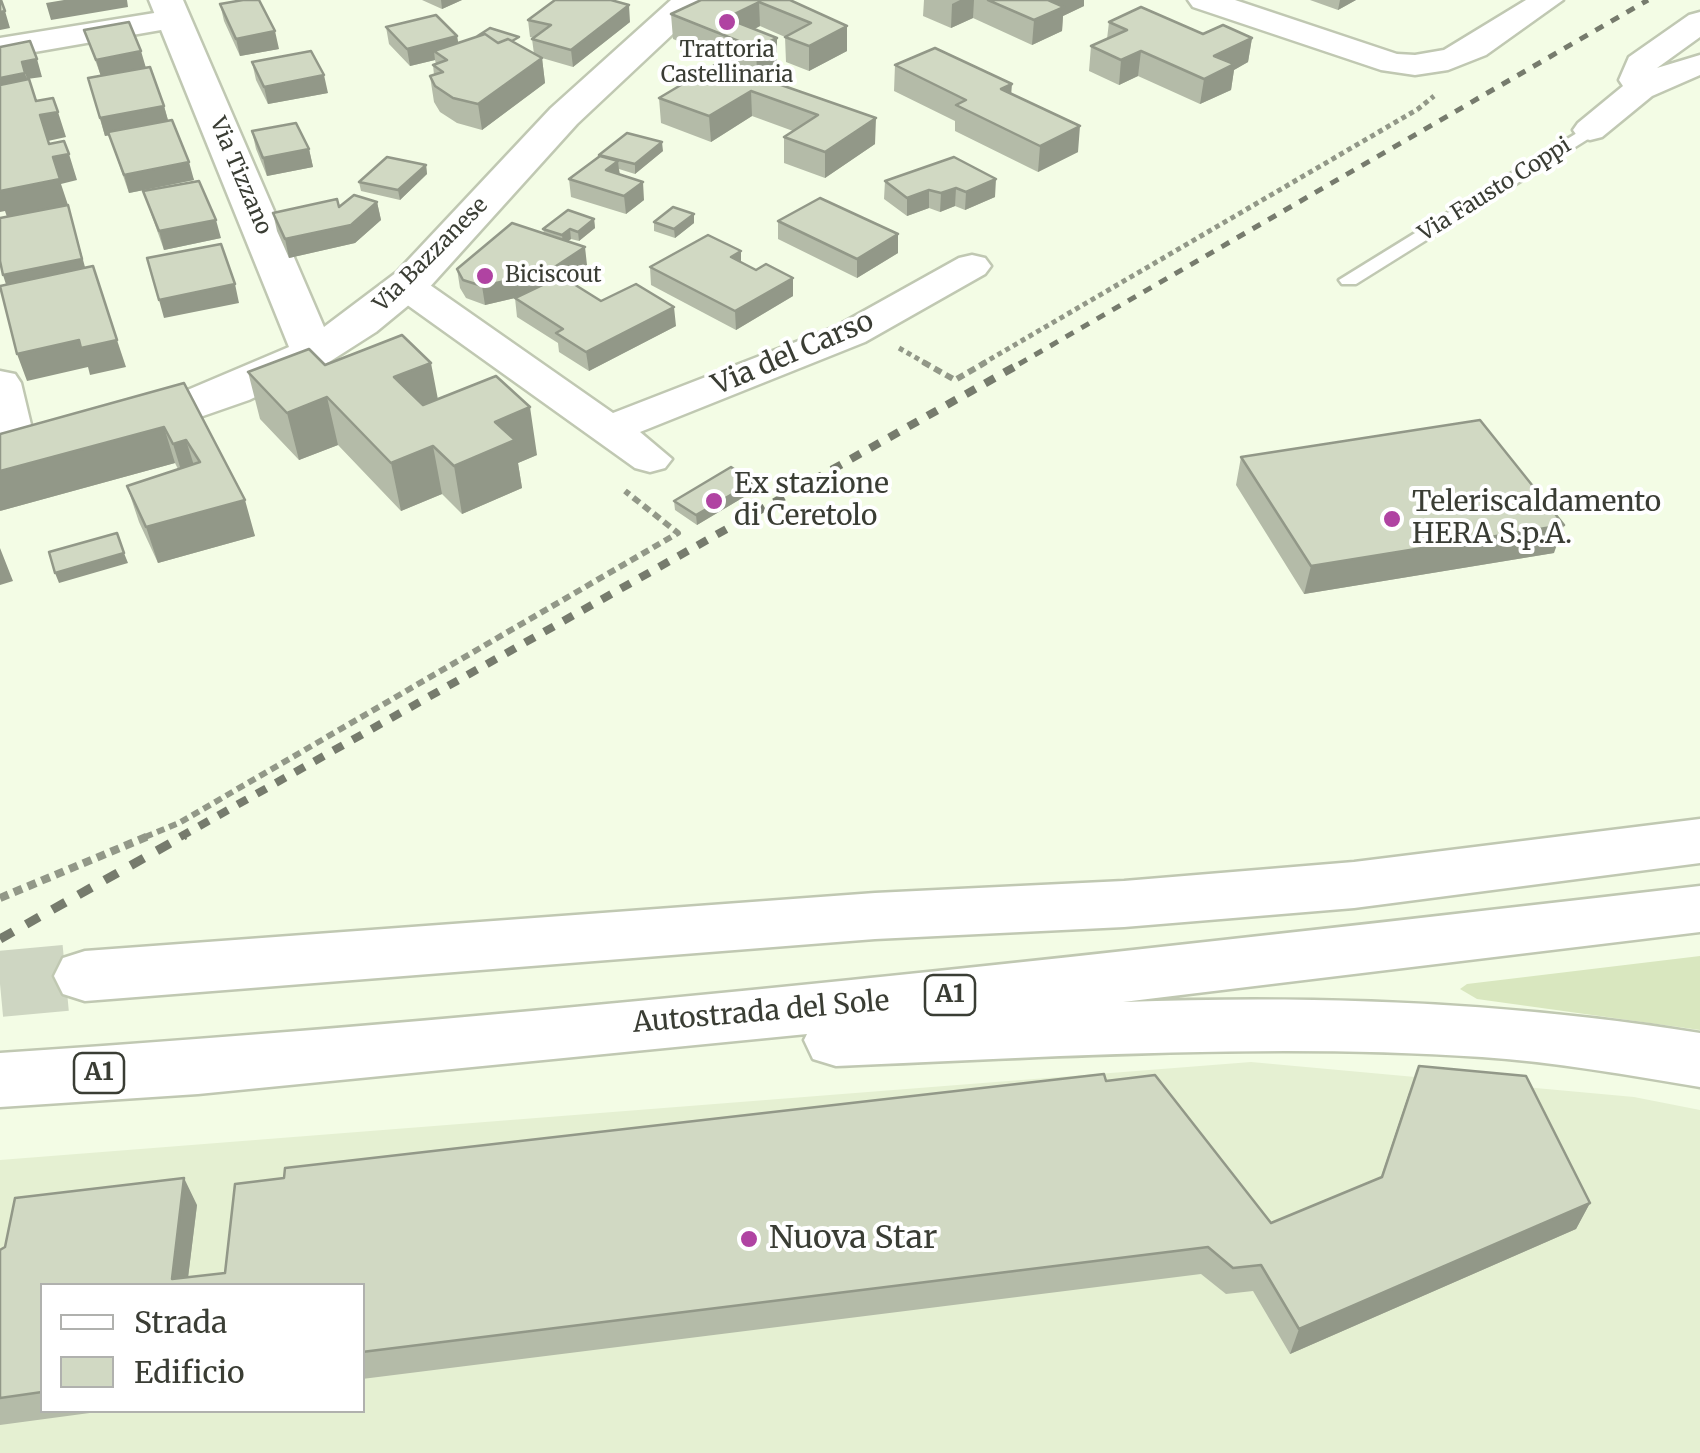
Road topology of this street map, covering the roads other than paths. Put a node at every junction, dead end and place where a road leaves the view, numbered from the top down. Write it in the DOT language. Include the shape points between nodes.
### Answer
graph roads {
  1 [pos="692,0"];
  2 [pos="1204,0"];
  3 [pos="1547,0"];
  4 [pos="169,9"];
  5 [pos="1700,22"];
  6 [pos="0,48"];
  7 [pos="1700,65"];
  8 [pos="1633,91"];
  9 [pos="1590,130"];
  10 [pos="972,266"];
  11 [pos="1349,280"];
  12 [pos="406,286"];
  13 [pos="312,353"];
  14 [pos="0,383"];
  15 [pos="608,430"];
  16 [pos="9,456"];
  17 [pos="650,460"];
  18 [pos="1700,841"];
  19 [pos="1700,909"];
  20 [pos="85,976"];
  21 [pos="1700,1060"];
  22 [pos="198,1067"];
  23 [pos="0,1080"];
  1 -- 12 [label="main road, Via Bazzanese" via="592,88"];
  2 -- 3 [label="street" via="1420,67 1450,62"];
  4 -- 6 [label="street"];
  4 -- 13 [label="main road, Via Tizzano"];
  5 -- 8 [label="street, Via Fausto Coppi" via="1641,64"];
  7 -- 8 [label="street, Via Fausto Coppi"];
  8 -- 9 [label="street, Via Fausto Coppi"];
  9 -- 11 [label="lane, Via Fausto Coppi"];
  10 -- 15 [label="street, Via del Carso" via="862,328"];
  12 -- 13 [label="main road, Via Bazzanese"];
  12 -- 15 [label="street"];
  13 -- 16 [label="main road, Via Bazzanese" via="152,418"];
  14 -- 16 [label="street"];
  15 -- 17 [label="street"];
  18 -- 20 [label="main road" via="1316,888"];
  19 -- 22 [label="main road, Autostrada del Sole / A1" via="1083,982"];
  21 -- 22 [label="main road" via="1399,1024 1204,1022"];
  22 -- 23 [label="main road, Autostrada del Sole / A1"];
}
